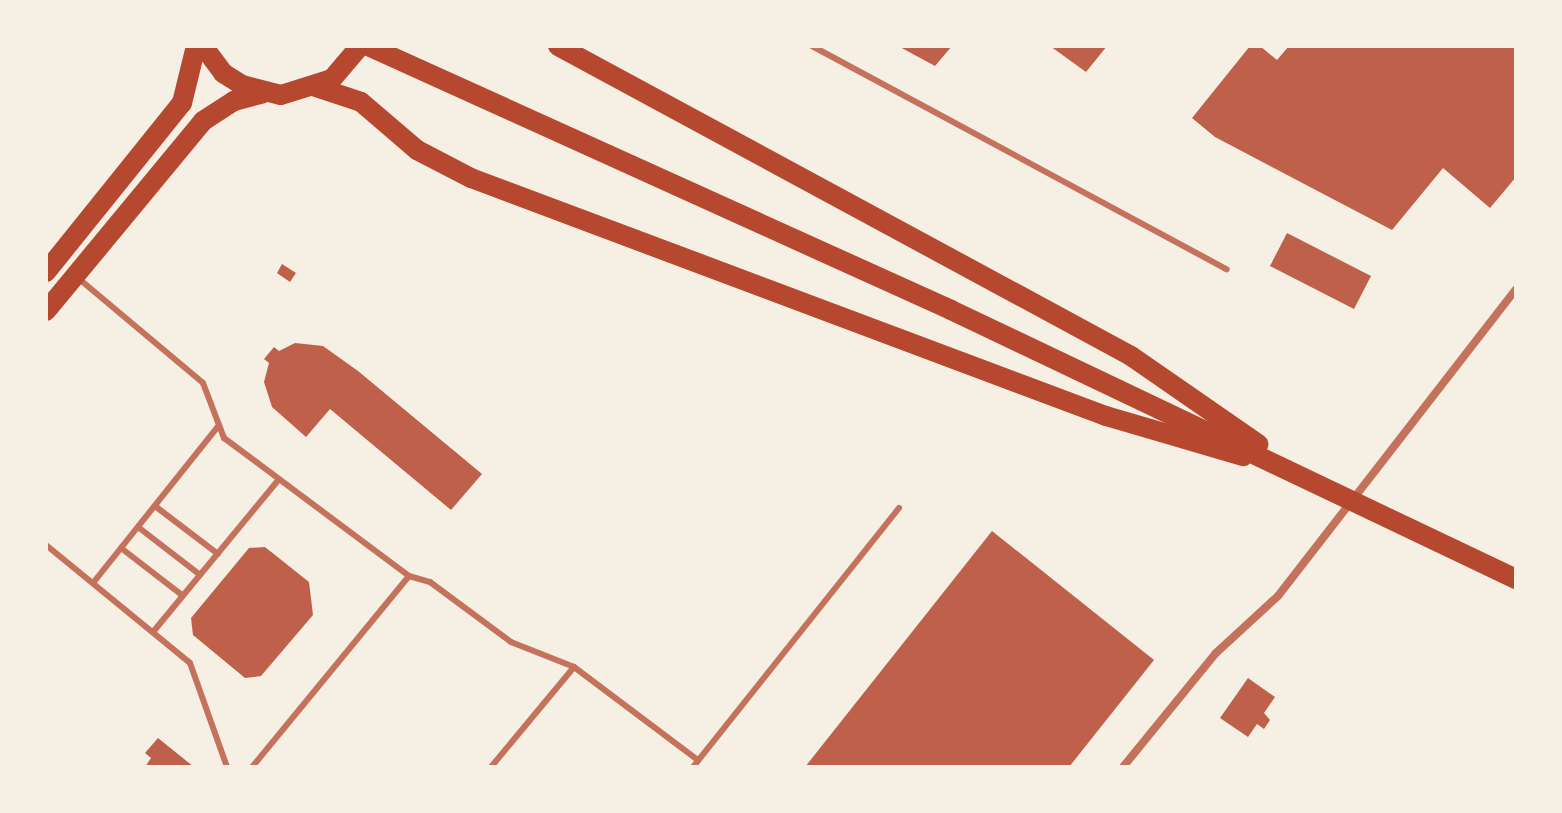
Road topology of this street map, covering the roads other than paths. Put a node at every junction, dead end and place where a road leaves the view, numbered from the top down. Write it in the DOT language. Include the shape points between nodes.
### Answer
graph roads {
  1 [pos="196,46"];
  2 [pos="203,46"];
  3 [pos="360,46"];
  4 [pos="368,46"];
  5 [pos="812,46"];
  6 [pos="559,47"];
  7 [pos="316,87"];
  8 [pos="263,93"];
  9 [pos="1227,269"];
  10 [pos="46,272"];
  11 [pos="74,275"];
  12 [pos="1516,289"];
  13 [pos="46,311"];
  14 [pos="219,425"];
  15 [pos="1290,468"];
  16 [pos="279,479"];
  17 [pos="155,506"];
  18 [pos="899,508"];
  19 [pos="138,527"];
  20 [pos="46,545"];
  21 [pos="121,548"];
  22 [pos="218,554"];
  23 [pos="200,575"];
  24 [pos="409,576"];
  25 [pos="1516,579"];
  26 [pos="93,583"];
  27 [pos="183,596"];
  28 [pos="153,632"];
  29 [pos="574,667"];
  30 [pos="698,760"];
  31 [pos="227,767"];
  32 [pos="252,767"];
  33 [pos="491,767"];
  34 [pos="693,767"];
  35 [pos="1123,767"];
  1 -- 10 [label="main road" via="182,103"];
  2 -- 8 [label="main road" via="223,73"];
  3 -- 7 [label="main road" via="341,70"];
  4 -- 15 [label="main road"];
  5 -- 9 [label="lane"];
  6 -- 15 [label="main road" via="1131,356"];
  7 -- 8 [label="main road"];
  7 -- 15 [label="main road" via="361,102 417,150 471,178 1106,416"];
  8 -- 11 [label="main road" via="234,101 203,121"];
  11 -- 13 [label="main road"];
  11 -- 14 [label="lane" via="203,383"];
  12 -- 35 [label="street" via="1278,596 1216,653"];
  14 -- 16 [label="lane" via="224,438"];
  14 -- 17 [label="lane"];
  15 -- 25 [label="main road"];
  16 -- 22 [label="lane"];
  16 -- 24 [label="lane"];
  17 -- 19 [label="lane"];
  17 -- 22 [label="lane"];
  18 -- 30 [label="lane"];
  19 -- 21 [label="lane"];
  19 -- 23 [label="lane"];
  20 -- 26 [label="lane"];
  21 -- 26 [label="lane"];
  21 -- 27 [label="lane"];
  22 -- 23 [label="lane"];
  23 -- 27 [label="lane"];
  24 -- 29 [label="lane" via="430,582 511,642"];
  24 -- 32 [label="lane"];
  26 -- 28 [label="lane"];
  27 -- 28 [label="lane"];
  28 -- 31 [label="lane" via="190,663"];
  29 -- 30 [label="lane"];
  29 -- 33 [label="lane"];
  30 -- 34 [label="lane"];
}
